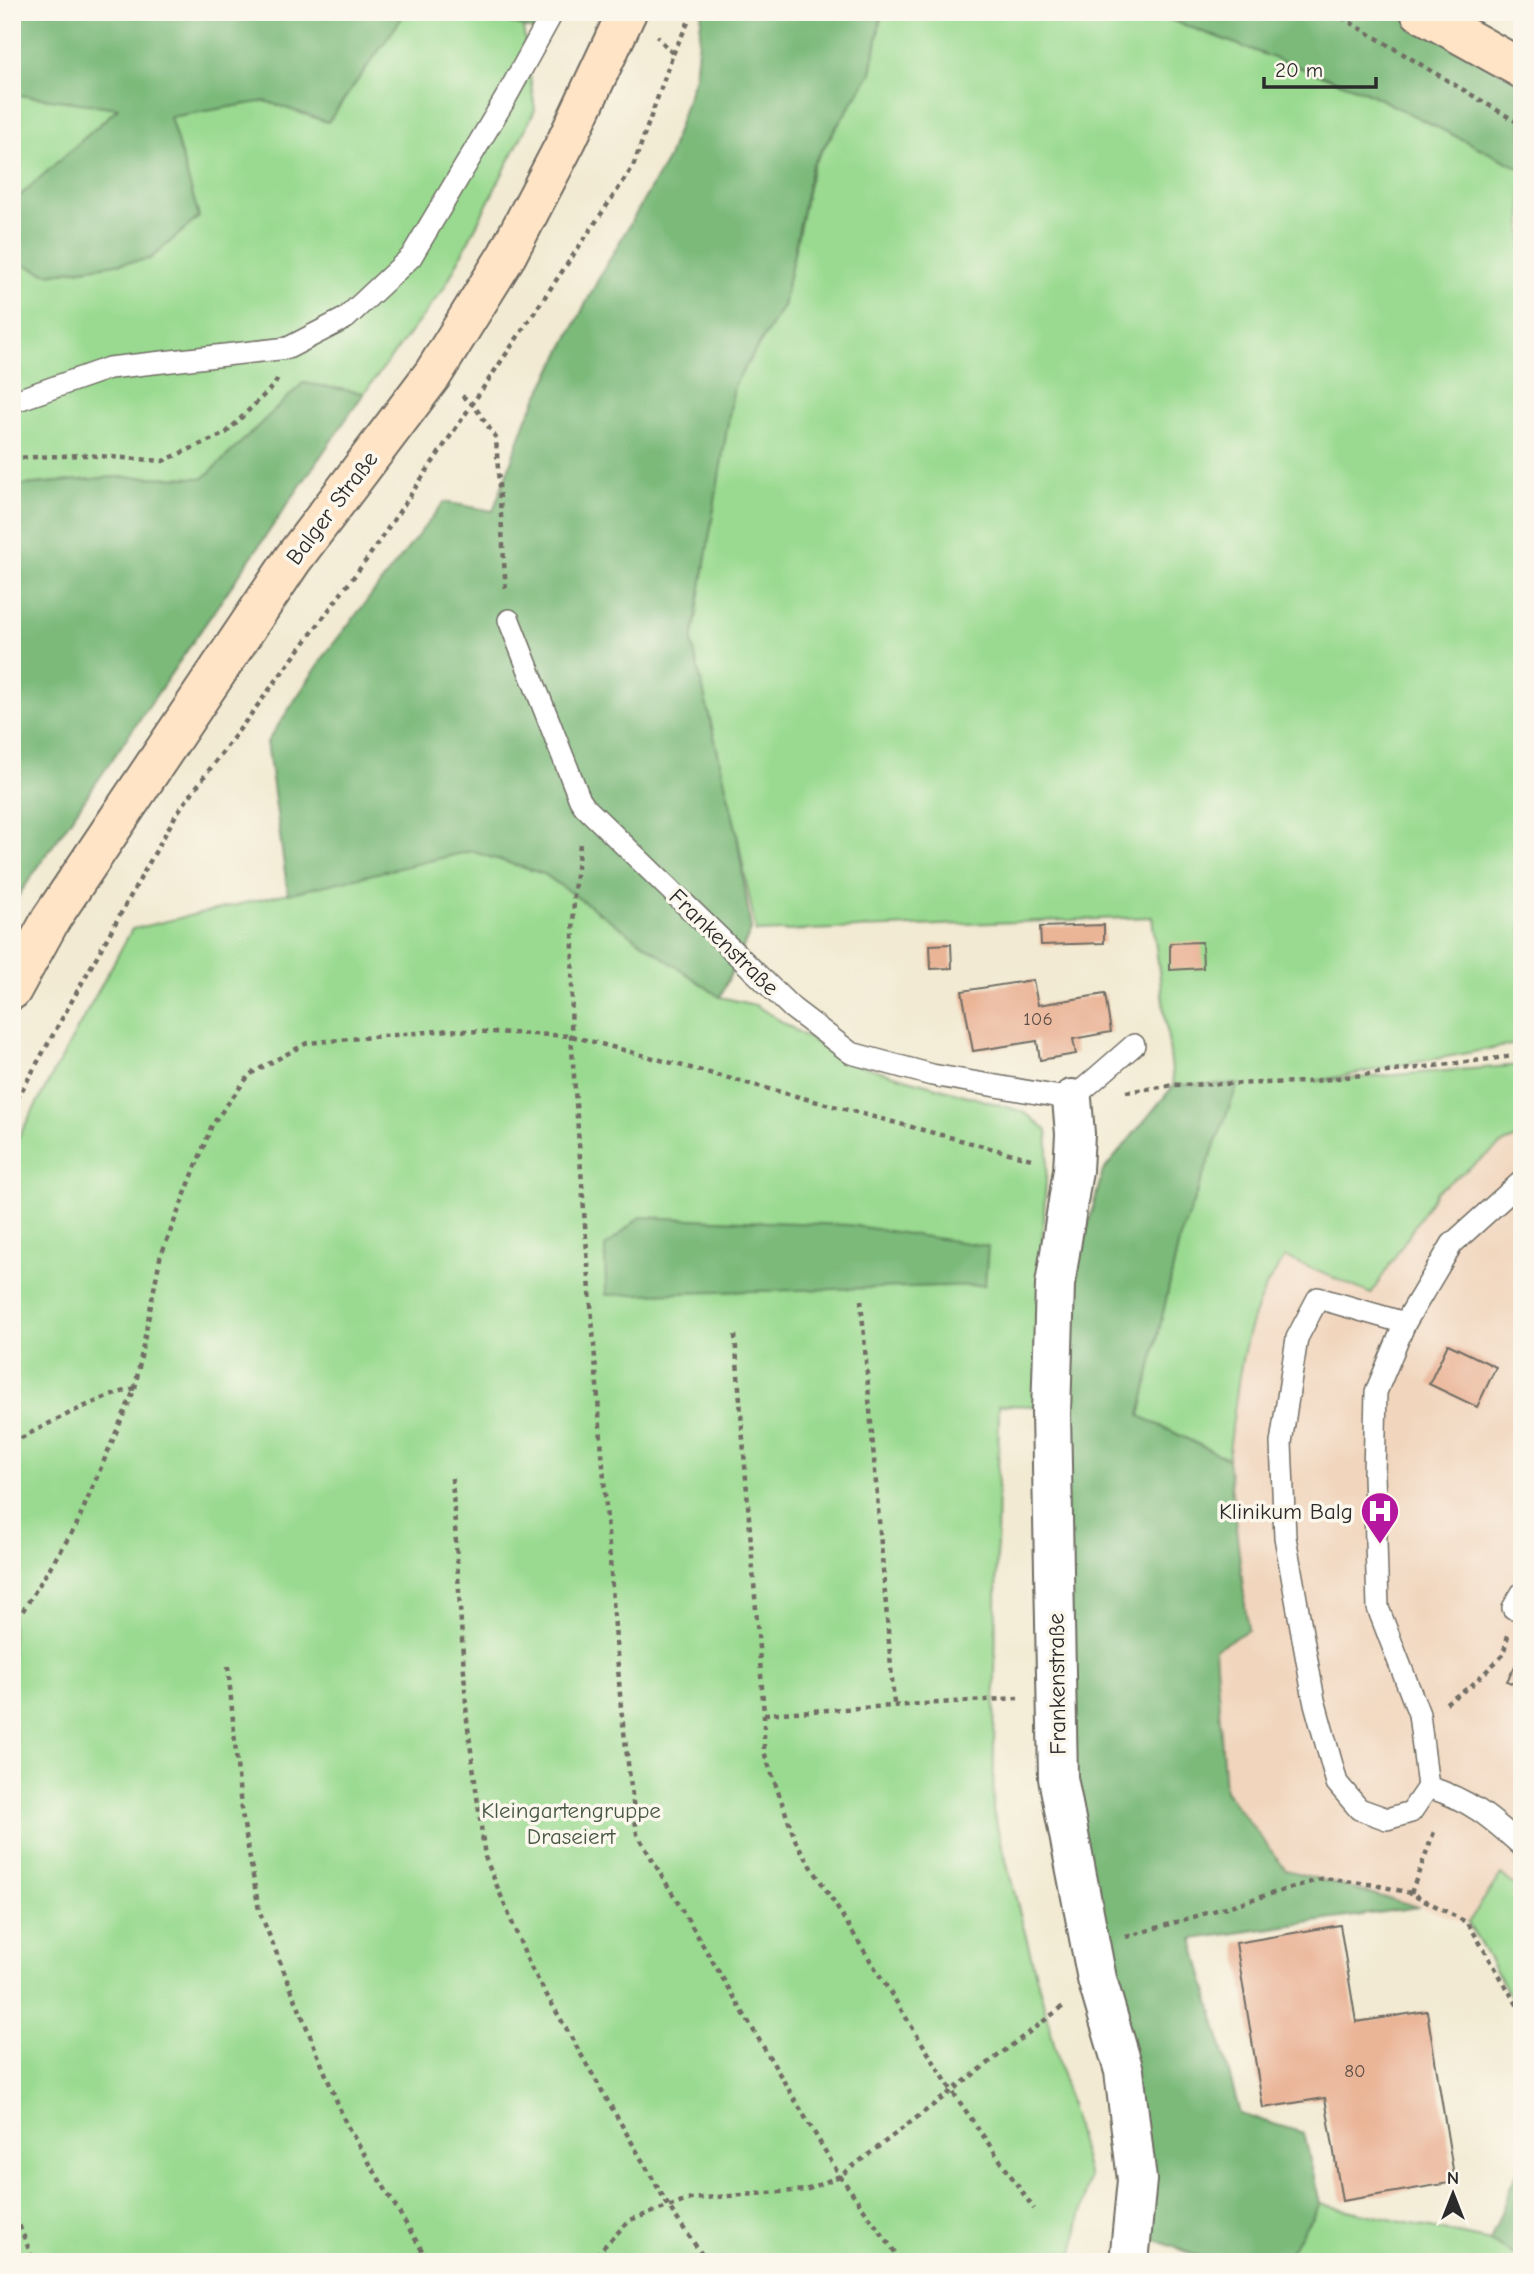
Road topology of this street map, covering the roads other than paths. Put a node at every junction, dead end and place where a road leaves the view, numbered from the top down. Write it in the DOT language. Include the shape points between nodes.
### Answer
graph roads {
  1 [pos="552,12"];
  2 [pos="1420,12"];
  3 [pos="638,21"];
  4 [pos="1522,69"];
  5 [pos="12,402"];
  6 [pos="509,620"];
  7 [pos="12,990"];
  8 [pos="1134,1045"];
  9 [pos="1072,1099"];
  10 [pos="1522,1181"];
  11 [pos="1405,1323"];
  12 [pos="1427,1787"];
  13 [pos="1522,1846"];
  14 [pos="1129,2262"];
  1 -- 5 [label="lane" via="411,257 346,318 288,348 109,368"];
  2 -- 4 [label="street"];
  3 -- 7 [label="street, Balger Straße" via="567,140 507,255 433,374 293,559 51,919"];
  6 -- 9 [label="lane, Frankenstraße" via="585,807 792,1008 851,1053 932,1075"];
  8 -- 9 [label="lane"];
  9 -- 14 [label="street, Frankenstraße" via="1073,1170 1055,1285 1051,1413 1058,1778 1094,1964 1124,2071 1138,2180"];
  10 -- 11 [label="lane" via="1452,1244"];
  11 -- 12 [label="lane" via="1376,1392 1378,1608 1419,1714"];
  11 -- 12 [label="lane" via="1318,1298 1297,1338 1281,1443 1284,1523 1314,1700 1337,1783 1359,1810 1387,1819 1412,1812"];
  12 -- 13 [label="lane" via="1486,1813"];
}
